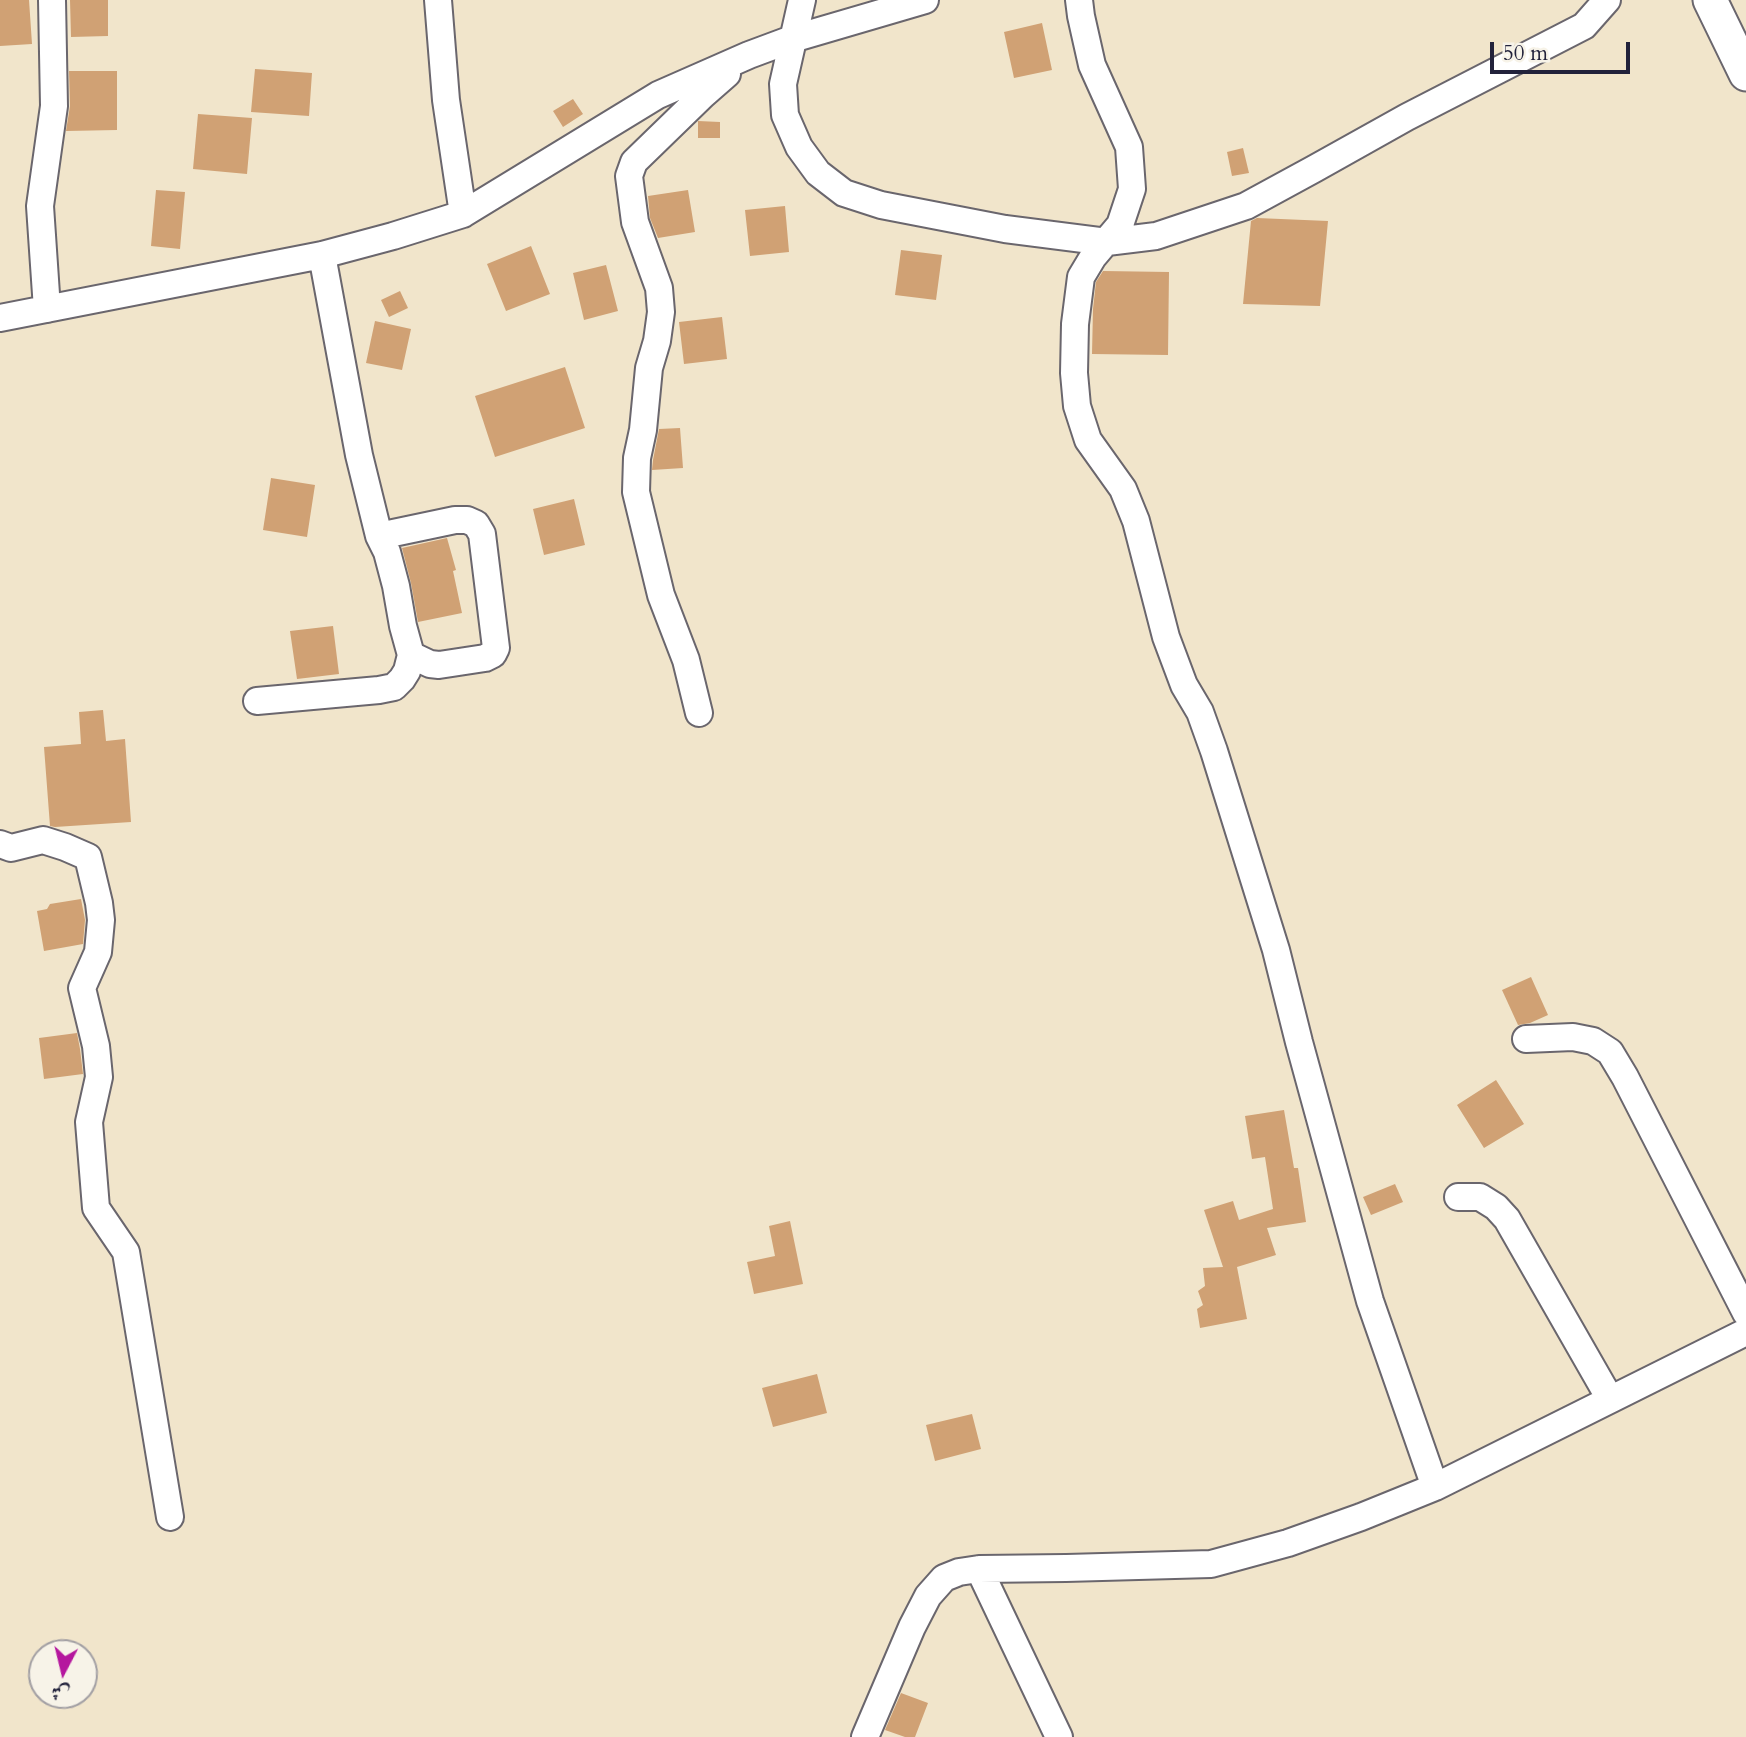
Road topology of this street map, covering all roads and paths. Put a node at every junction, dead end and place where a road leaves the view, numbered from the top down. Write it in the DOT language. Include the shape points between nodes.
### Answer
graph roads {
  1 [pos="52,0"];
  2 [pos="438,0"];
  3 [pos="802,0"];
  4 [pos="925,0"];
  5 [pos="1079,0"];
  6 [pos="1608,0"];
  7 [pos="1710,0"];
  8 [pos="792,39"];
  9 [pos="750,55"];
  10 [pos="1746,74"];
  11 [pos="463,214"];
  12 [pos="1107,242"];
  13 [pos="322,255"];
  14 [pos="47,309"];
  15 [pos="0,318"];
  16 [pos="379,536"];
  17 [pos="411,655"];
  18 [pos="257,701"];
  19 [pos="699,713"];
  20 [pos="0,844"];
  21 [pos="1526,1039"];
  22 [pos="1458,1197"];
  23 [pos="1746,1313"];
  24 [pos="1746,1332"];
  25 [pos="1610,1399"];
  26 [pos="1435,1487"];
  27 [pos="170,1517"];
  28 [pos="979,1569"];
  29 [pos="865,1737"];
  30 [pos="1059,1737"];
  1 -- 14 [label="street" via="54,106 40,206"];
  2 -- 11 [label="street" via="446,100"];
  3 -- 8 [label="street"];
  4 -- 8 [label="street"];
  5 -- 12 [label="street" via="1092,65 1129,147 1132,189 1120,225"];
  6 -- 12 [label="street" via="1584,26 1247,206 1157,236"];
  7 -- 10 [label="main road"];
  8 -- 9 [label="street"];
  8 -- 12 [label="street" via="783,84 785,115 799,147 818,173 844,193 881,205 1005,229"];
  9 -- 11 [label="street" via="658,95"];
  9 -- 19 [label="street" via="657,139 634,162 629,176 635,222 659,288 661,312 649,368 636,492 661,596 686,660"];
  11 -- 13 [label="street"];
  12 -- 26 [label="street" via="1081,277 1075,336 1077,406 1088,440 1123,489 1136,521 1166,637 1214,751 1276,950 1370,1301"];
  13 -- 14 [label="street"];
  13 -- 16 [label="street"];
  14 -- 15 [label="street"];
  16 -- 17 [label="street" via="387,552"];
  16 -- 17 [label="street" via="455,520 476,524 482,534 496,648 493,654 439,665"];
  17 -- 18 [label="street" via="407,671 394,687"];
  20 -- 27 [label="street" via="11,848 43,840 88,858 101,920 98,952 82,988 99,1077 89,1122 96,1208 126,1252"];
  21 -- 23 [label="street" via="1573,1037 1593,1041 1610,1052"];
  22 -- 25 [label="street" via="1480,1197 1507,1219"];
  24 -- 25 [label="street"];
  25 -- 26 [label="street"];
  26 -- 28 [label="street" via="1288,1543 1211,1564"];
  28 -- 29 [label="street" via="944,1578 928,1596"];
  28 -- 30 [label="street"];
}
